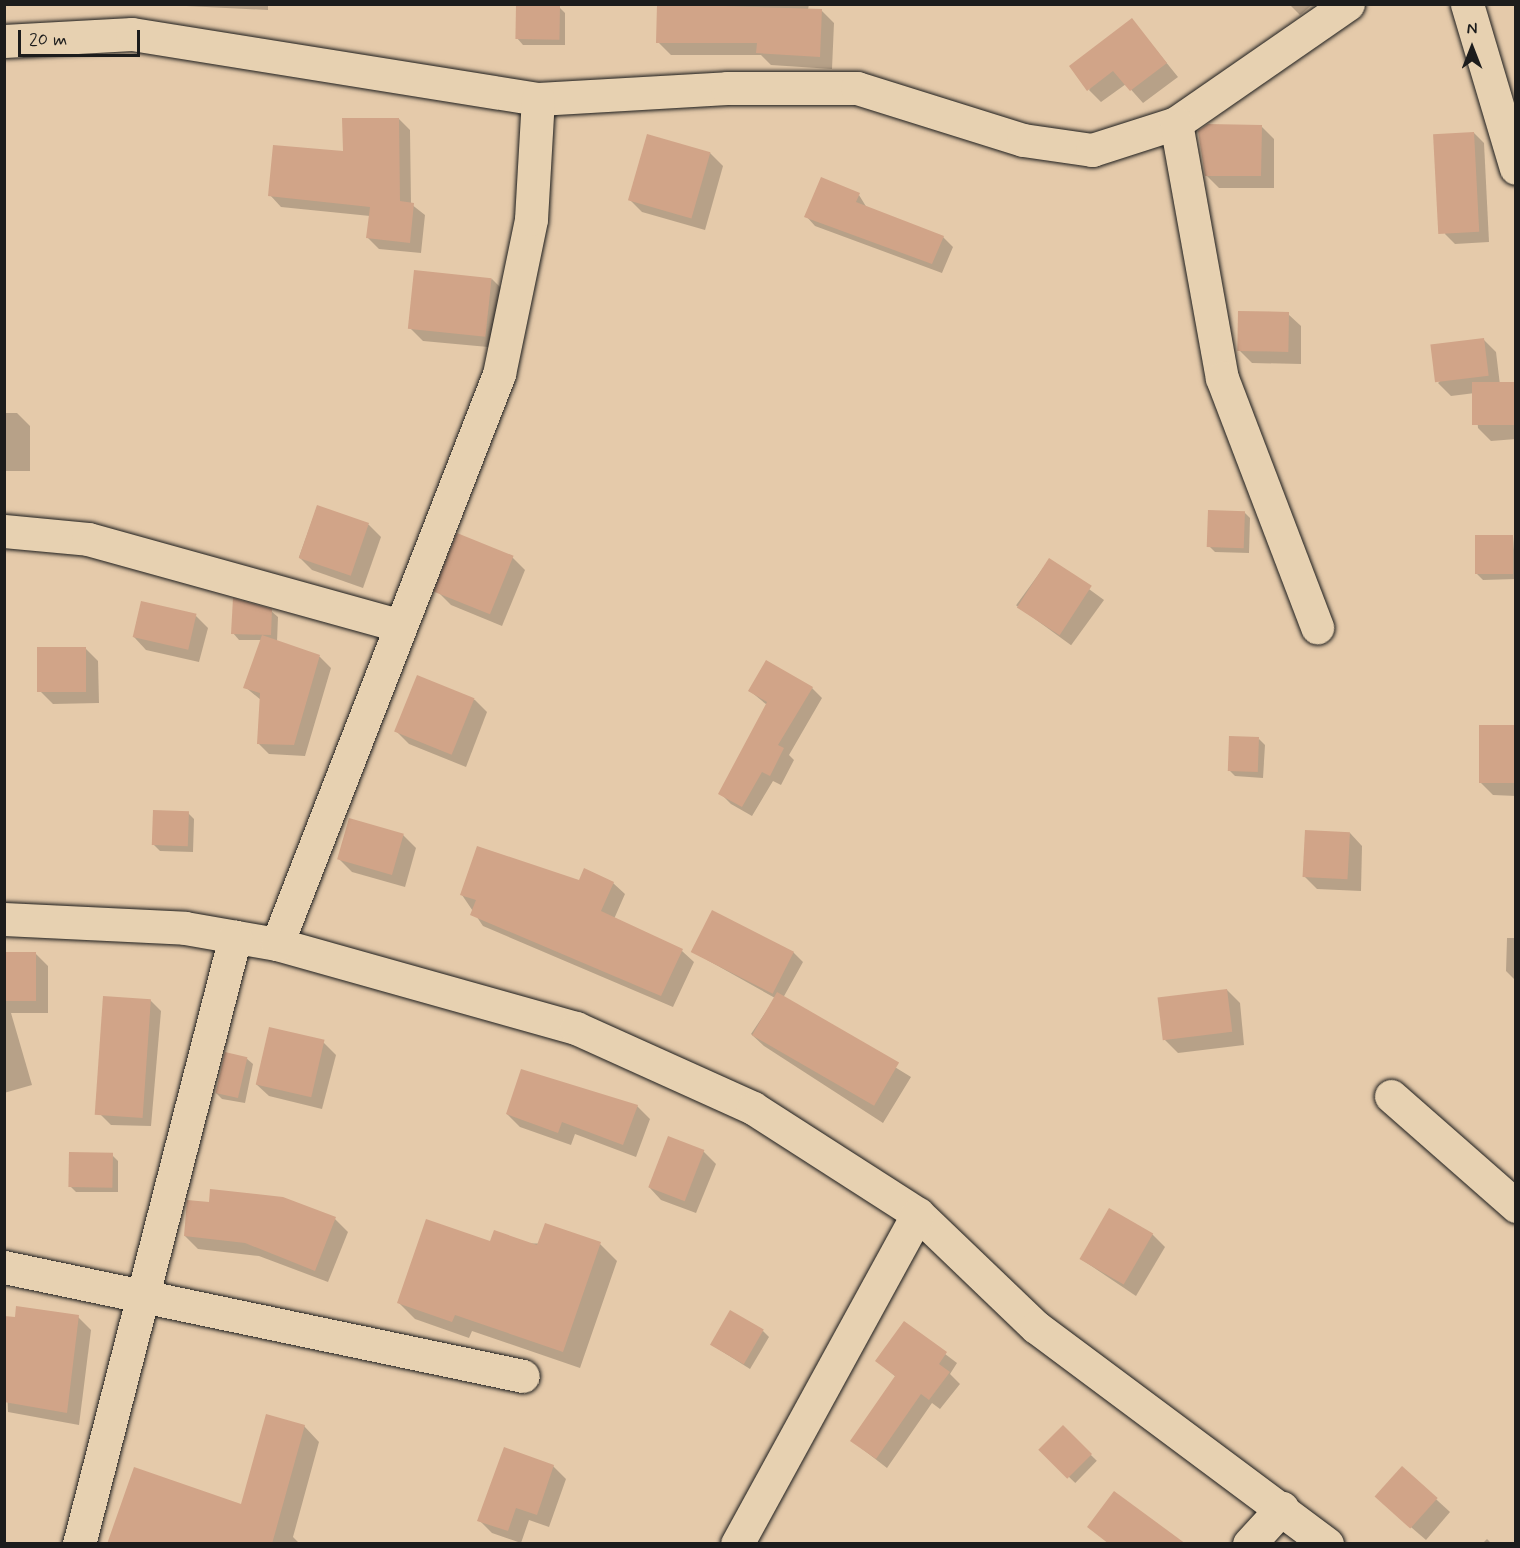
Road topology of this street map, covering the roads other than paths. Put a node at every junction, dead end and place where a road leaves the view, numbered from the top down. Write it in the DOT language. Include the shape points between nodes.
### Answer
graph roads {
  1 [pos="1348,4"];
  2 [pos="1467,4"];
  3 [pos="4,41"];
  4 [pos="538,99"];
  5 [pos="1176,123"];
  6 [pos="1515,168"];
  7 [pos="4,531"];
  8 [pos="399,625"];
  9 [pos="1317,627"];
  10 [pos="4,919"];
  11 [pos="235,936"];
  12 [pos="277,944"];
  13 [pos="1391,1096"];
  14 [pos="1515,1206"];
  15 [pos="918,1214"];
  16 [pos="4,1267"];
  17 [pos="146,1293"];
  18 [pos="523,1376"];
  19 [pos="1282,1508"];
  20 [pos="79,1544"];
  21 [pos="737,1544"];
  22 [pos="1249,1544"];
  23 [pos="1327,1544"];
  1 -- 5 [label="street"];
  2 -- 6 [label="street"];
  3 -- 4 [label="street" via="132,34"];
  4 -- 5 [label="street" via="727,88 857,88 1023,140 1092,150"];
  4 -- 8 [label="street" via="531,219 499,374"];
  5 -- 9 [label="street" via="1222,378"];
  7 -- 8 [label="street" via="88,539"];
  8 -- 12 [label="street"];
  10 -- 11 [label="street" via="185,928"];
  11 -- 12 [label="street"];
  11 -- 17 [label="street"];
  12 -- 15 [label="street" via="576,1028 753,1108"];
  13 -- 14 [label="street"];
  15 -- 19 [label="street" via="1036,1327"];
  15 -- 21 [label="street"];
  16 -- 17 [label="street"];
  17 -- 18 [label="street"];
  17 -- 20 [label="street"];
  19 -- 22 [label="street"];
  19 -- 23 [label="street"];
}
